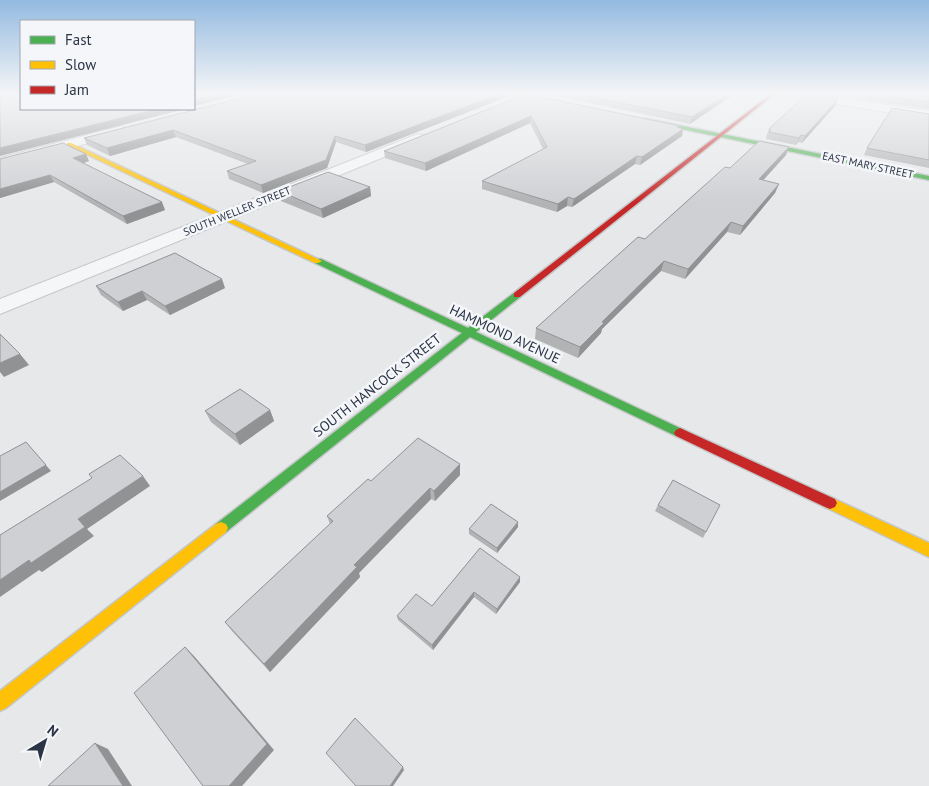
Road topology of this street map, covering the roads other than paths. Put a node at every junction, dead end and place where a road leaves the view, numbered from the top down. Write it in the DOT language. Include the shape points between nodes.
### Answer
graph roads {
  1 [pos="124,130"];
  2 [pos="694,130"];
  3 [pos="727,130"];
  4 [pos="434,132"];
  5 [pos="720,135"];
  6 [pos="69,144"];
  7 [pos="0,162"];
  8 [pos="929,178"];
  9 [pos="223,217"];
  10 [pos="0,307"];
  11 [pos="469,333"];
  12 [pos="929,550"];
  13 [pos="0,702"];
  1 -- 6 [label="street"];
  2 -- 5 [label="street, EAST MARY STREET"];
  3 -- 5 [label="street, SOUTH HANCOCK STREET"];
  4 -- 9 [label="street, SOUTH WELLER STREET"];
  5 -- 8 [label="street, EAST MARY STREET"];
  5 -- 11 [label="street, SOUTH HANCOCK STREET"];
  6 -- 7 [label="street"];
  6 -- 9 [label="street, HAMMOND AVENUE"];
  9 -- 10 [label="street, SOUTH WELLER STREET"];
  9 -- 11 [label="street, HAMMOND AVENUE"];
  11 -- 12 [label="street, HAMMOND AVENUE"];
  11 -- 13 [label="street, SOUTH HANCOCK STREET"];
}
